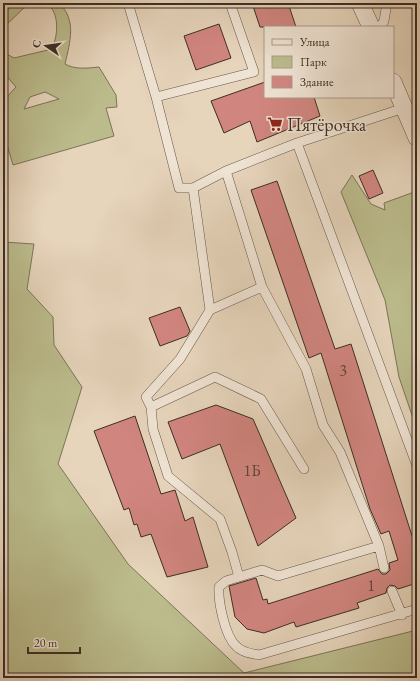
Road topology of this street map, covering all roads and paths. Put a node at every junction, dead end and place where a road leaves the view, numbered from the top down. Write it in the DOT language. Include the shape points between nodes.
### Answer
graph roads {
  1 [pos="8,3"];
  2 [pos="128,3"];
  3 [pos="230,3"];
  4 [pos="360,3"];
  5 [pos="386,3"];
  6 [pos="3,8"];
  7 [pos="371,26"];
  8 [pos="381,26"];
  9 [pos="394,84"];
  10 [pos="156,97"];
  11 [pos="404,108"];
  12 [pos="417,138"];
  13 [pos="297,143"];
  14 [pos="226,171"];
  15 [pos="193,188"];
  16 [pos="262,287"];
  17 [pos="210,310"];
  18 [pos="151,407"];
  19 [pos="417,466"];
  20 [pos="304,469"];
  21 [pos="379,546"];
  22 [pos="384,568"];
  23 [pos="239,577"];
  24 [pos="392,591"];
  25 [pos="417,609"];
  26 [pos="402,614"];
  1 -- 6 [label="lane"];
  2 -- 10 [label="lane"];
  3 -- 10 [label="lane" via="254,72"];
  4 -- 7 [label="street"];
  5 -- 8 [label="lane" via="384,21"];
  9 -- 11 [label="street"];
  10 -- 15 [label="lane" via="179,188"];
  11 -- 12 [label="street"];
  11 -- 13 [label="lane"];
  13 -- 14 [label="lane"];
  13 -- 19 [label="lane"];
  14 -- 15 [label="lane"];
  14 -- 16 [label="lane"];
  15 -- 17 [label="lane"];
  16 -- 17 [label="lane"];
  16 -- 21 [label="lane" via="306,369 323,425 340,452"];
  17 -- 18 [label="lane" via="180,359 146,397"];
  18 -- 20 [label="lane" via="215,377 261,399"];
  18 -- 23 [label="lane" via="153,429 168,476 220,519"];
  21 -- 22 [label="lane"];
  21 -- 23 [label="lane" via="278,576 262,570"];
  23 -- 26 [label="lane" via="226,581 219,587 218,596 226,631 236,646 251,654 259,655"];
  24 -- 26 [label="lane"];
  25 -- 26 [label="lane"];
}
